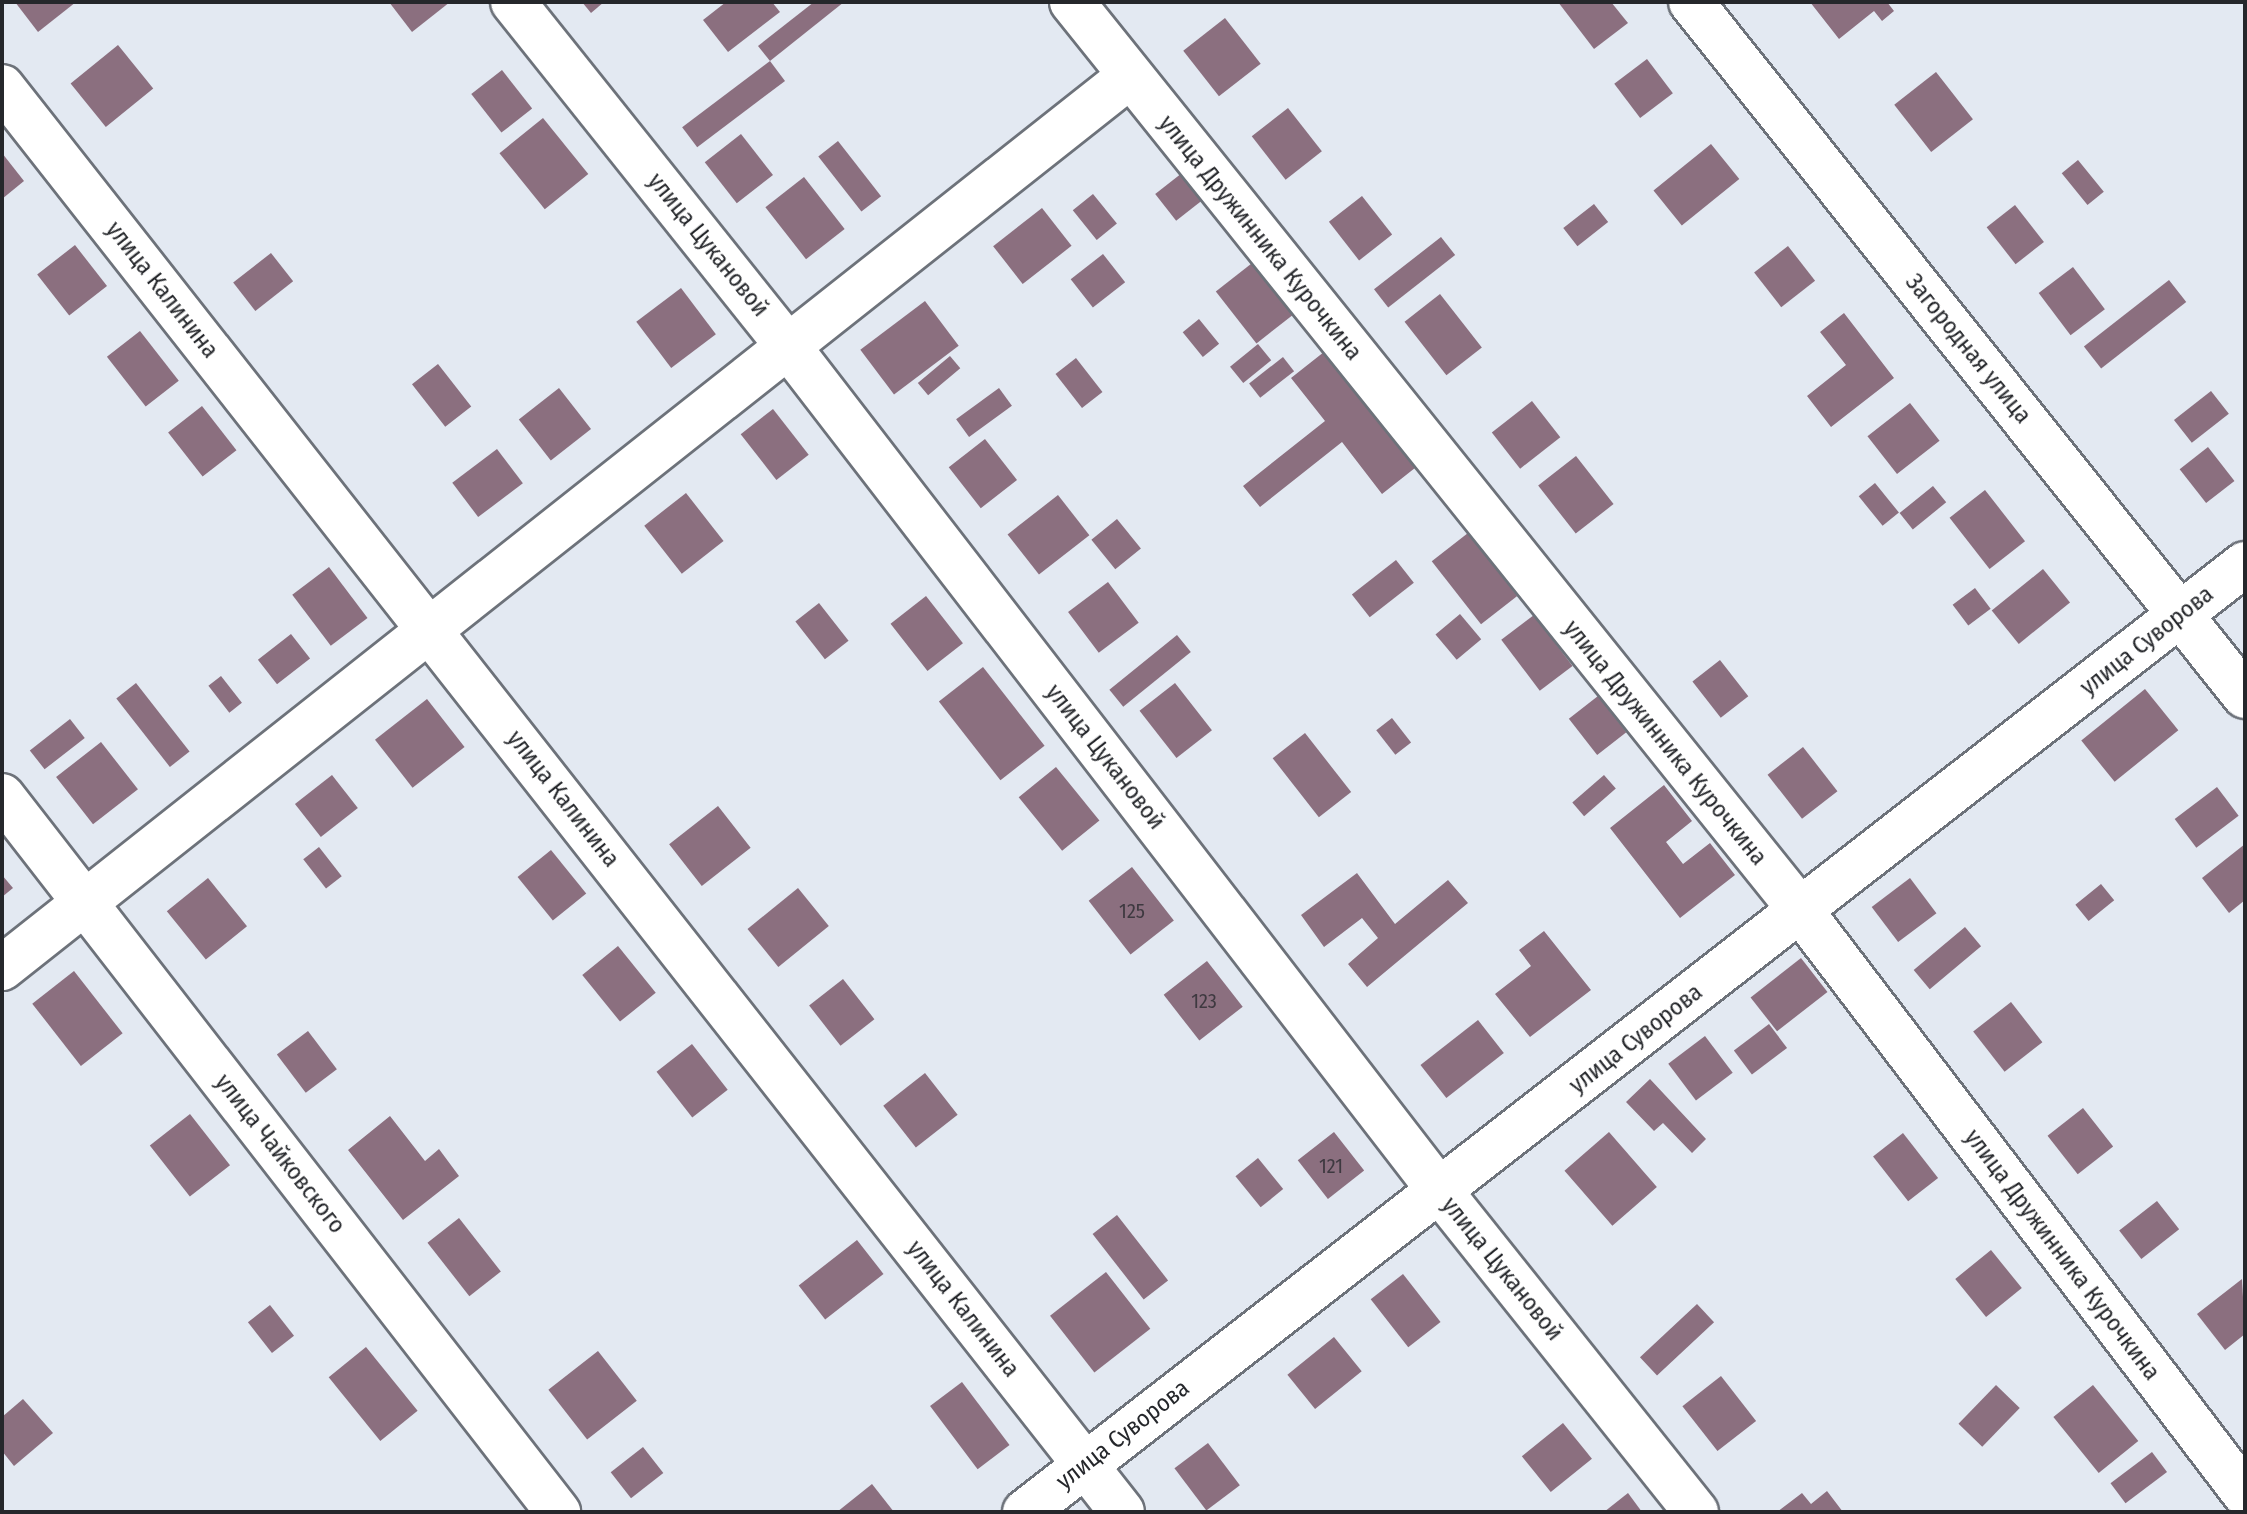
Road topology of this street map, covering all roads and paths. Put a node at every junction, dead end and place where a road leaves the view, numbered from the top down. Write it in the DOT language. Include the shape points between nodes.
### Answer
graph roads {
  1 [pos="513,2"];
  2 [pos="1072,2"];
  3 [pos="1691,2"];
  4 [pos="1130,76"];
  5 [pos="2,87"];
  6 [pos="788,346"];
  7 [pos="2245,564"];
  8 [pos="2180,615"];
  9 [pos="430,630"];
  10 [pos="2245,696"];
  11 [pos="2,796"];
  12 [pos="86,902"];
  13 [pos="1801,911"];
  14 [pos="2,968"];
  15 [pos="1439,1190"];
  16 [pos="1085,1465"];
  17 [pos="2245,1494"];
  18 [pos="558,1512"];
  19 [pos="1025,1512"];
  20 [pos="1122,1512"];
  21 [pos="1696,1512"];
  1 -- 6 [label="street, улица Цукановой"];
  2 -- 4 [label="street, улица Дружинника Курочкина"];
  3 -- 8 [label="street, Загородная улица"];
  4 -- 6 [label="street"];
  4 -- 13 [label="street, улица Дружинника Курочкина"];
  5 -- 9 [label="street, улица Калинина"];
  6 -- 9 [label="street"];
  6 -- 15 [label="street, улица Цукановой"];
  7 -- 8 [label="street, улица Суворова"];
  8 -- 10 [label="street, Загородная улица"];
  8 -- 13 [label="street, улица Суворова"];
  9 -- 12 [label="street"];
  9 -- 16 [label="street, улица Калинина"];
  11 -- 12 [label="street, улица Чайковского"];
  12 -- 14 [label="street"];
  12 -- 18 [label="street, улица Чайковского"];
  13 -- 15 [label="street, улица Суворова"];
  13 -- 17 [label="street, улица Дружинника Курочкина"];
  15 -- 16 [label="street, улица Суворова"];
  15 -- 21 [label="street, улица Цукановой"];
  16 -- 19 [label="street, улица Суворова"];
  16 -- 20 [label="street, улица Калинина"];
}
